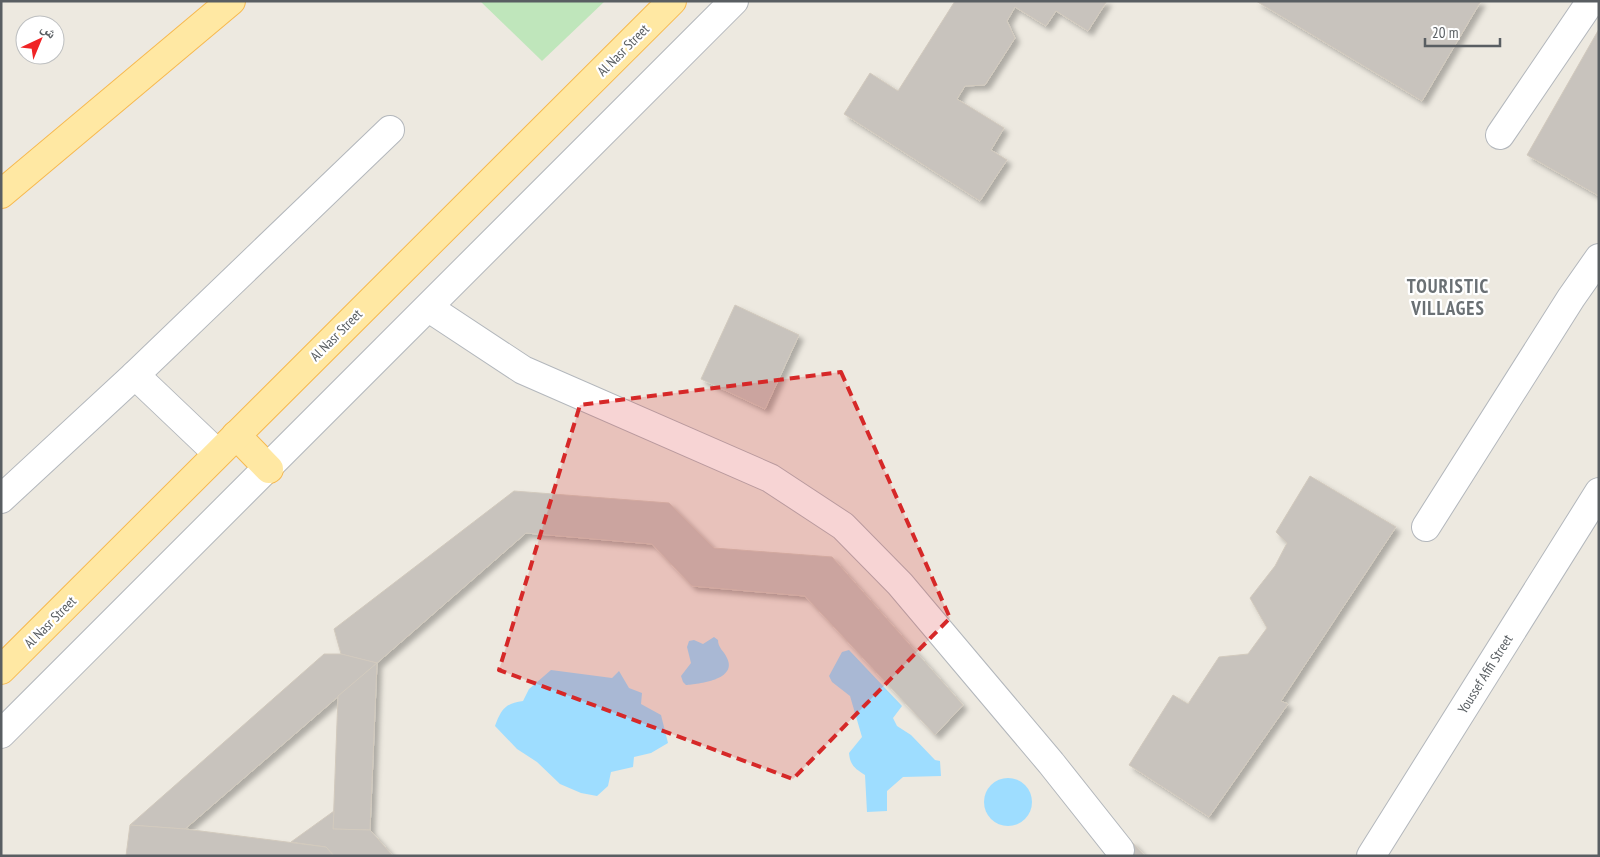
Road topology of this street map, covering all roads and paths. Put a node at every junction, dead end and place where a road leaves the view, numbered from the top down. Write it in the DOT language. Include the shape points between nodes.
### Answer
graph roads {
  1 [pos="231,1"];
  2 [pos="672,1"];
  3 [pos="734,1"];
  4 [pos="1591,1"];
  5 [pos="390,130"];
  6 [pos="1500,135"];
  7 [pos="1,194"];
  8 [pos="1599,258"];
  9 [pos="429,308"];
  10 [pos="135,375"];
  11 [pos="236,435"];
  12 [pos="217,453"];
  13 [pos="269,469"];
  14 [pos="1599,492"];
  15 [pos="1,499"];
  16 [pos="1426,527"];
  17 [pos="1,670"];
  18 [pos="1,734"];
  19 [pos="1120,850"];
  20 [pos="1376,854"];
  1 -- 7 [label="main road"];
  2 -- 11 [label="main road, Al Nasr Street"];
  3 -- 9 [label="street"];
  4 -- 6 [label="street"];
  5 -- 10 [label="street"];
  8 -- 16 [label="street"];
  9 -- 13 [label="street"];
  9 -- 19 [label="street" via="522,370 770,478 843,526 912,598"];
  10 -- 12 [label="street"];
  10 -- 15 [label="street"];
  11 -- 12 [label="main road, Al Nasr Street"];
  11 -- 13 [label="main road"];
  12 -- 17 [label="main road, Al Nasr Street"];
  13 -- 18 [label="street"];
  14 -- 20 [label="street, Youssef Afifi Street"];
}
